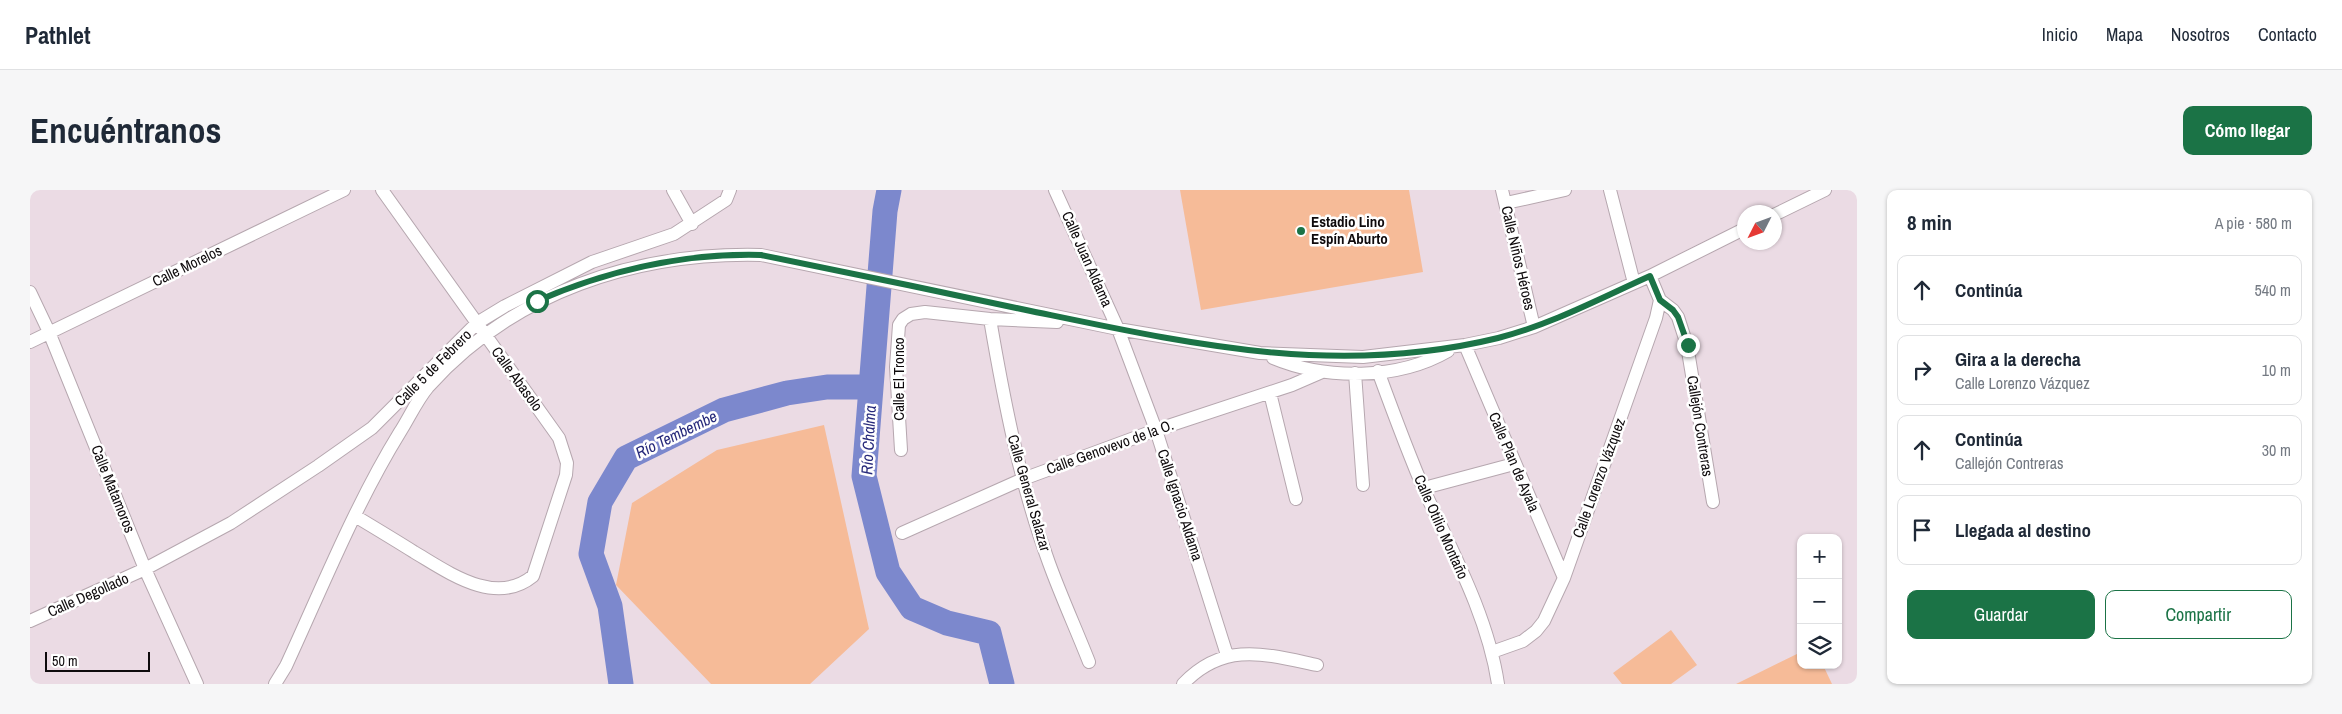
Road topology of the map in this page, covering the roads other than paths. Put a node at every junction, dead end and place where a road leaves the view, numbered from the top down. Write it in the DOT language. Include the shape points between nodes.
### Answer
graph roads {
  1 [pos="344,190"];
  2 [pos="382,190"];
  3 [pos="673,190"];
  4 [pos="730,190"];
  5 [pos="1055,190"];
  6 [pos="1502,190"];
  7 [pos="1565,190"];
  8 [pos="1610,190"];
  9 [pos="1825,190"];
  10 [pos="1506,203"];
  11 [pos="1782,211"];
  12 [pos="692,224"];
  13 [pos="1737,232"];
  14 [pos="1650,276"];
  15 [pos="1634,283"];
  16 [pos="30,292"];
  17 [pos="1660,300"];
  18 [pos="990,319"];
  19 [pos="1087,322"];
  20 [pos="477,323"];
  21 [pos="1534,327"];
  22 [pos="1118,329"];
  23 [pos="49,332"];
  24 [pos="485,335"];
  25 [pos="30,342"];
  26 [pos="1461,346"];
  27 [pos="1260,353"];
  28 [pos="1322,372"];
  29 [pos="1378,372"];
  30 [pos="1355,373"];
  31 [pos="424,383"];
  32 [pos="1270,393"];
  33 [pos="1156,430"];
  34 [pos="901,450"];
  35 [pos="1514,464"];
  36 [pos="1023,479"];
  37 [pos="1363,485"];
  38 [pos="1424,488"];
  39 [pos="1296,499"];
  40 [pos="1712,502"];
  41 [pos="356,516"];
  42 [pos="902,533"];
  43 [pos="145,569"];
  44 [pos="1564,578"];
  45 [pos="30,621"];
  46 [pos="1492,652"];
  47 [pos="1227,655"];
  48 [pos="1090,662"];
  49 [pos="1317,665"];
  50 [pos="197,684"];
  51 [pos="275,684"];
  52 [pos="1183,684"];
  53 [pos="1498,684"];
  1 -- 23 [label="street, Calle Morelos"];
  2 -- 20 [label="street, Calle Abasolo"];
  3 -- 12 [label="street"];
  4 -- 12 [label="street, Calle 5 de Febrero" via="726,200"];
  5 -- 22 [label="street, Calle Juan Aldama"];
  6 -- 10 [label="street, Calle Niños Héroes"];
  7 -- 10 [label="street"];
  8 -- 15 [label="street"];
  9 -- 11 [label="street"];
  10 -- 21 [label="street, Calle Niños Héroes"];
  12 -- 20 [label="street, Calle 5 de Febrero" via="674,234 592,262"];
  13 -- 14 [label="street"];
  14 -- 15 [label="street"];
  14 -- 17 [label="street"];
  15 -- 21 [label="street"];
  16 -- 23 [label="street, Calle Matamoros"];
  17 -- 40 [label="street, Callejón Contreras" via="1678,317 1688,345"];
  17 -- 44 [label="street, Calle Lorenzo Vázquez"];
  18 -- 19 [label="street"];
  18 -- 34 [label="street, Calle El Tronco" via="941,313 911,314 903,319 899,325 896,366"];
  18 -- 36 [label="street, Calle General Salazar" via="1004,400"];
  19 -- 22 [label="street"];
  19 -- 24 [label="street" via="761,255 719,254 658,262 564,290 537,301"];
  20 -- 24 [label="street, Calle Abasolo"];
  20 -- 31 [label="street, Calle 5 de Febrero"];
  21 -- 26 [label="street"];
  22 -- 27 [label="street"];
  22 -- 33 [label="street, Calle Ignacio Aldama"];
  23 -- 25 [label="street, Calle Morelos"];
  23 -- 43 [label="street, Calle Matamoros"];
  24 -- 31 [label="street"];
  24 -- 41 [label="street, Calle Abasolo" via="559,438 564,453 566,476 533,576 514,586 480,586 456,577"];
  26 -- 27 [label="street" via="1363,357"];
  26 -- 29 [label="street" via="1427,361"];
  26 -- 35 [label="street, Calle Plan de Ayala"];
  27 -- 28 [label="street"];
  28 -- 30 [label="street"];
  28 -- 32 [label="street, Calle Genovevo de la O."];
  29 -- 30 [label="street"];
  29 -- 38 [label="street, Calle Otilio Montaño"];
  30 -- 37 [label="street"];
  31 -- 41 [label="street"];
  31 -- 43 [label="street, Calle 5 de Febrero" via="372,428 326,460 230,523"];
  32 -- 33 [label="street, Calle Genovevo de la O."];
  32 -- 39 [label="street"];
  33 -- 36 [label="street, Calle Genovevo de la O."];
  33 -- 47 [label="street, Calle Ignacio Aldama"];
  35 -- 38 [label="street"];
  35 -- 44 [label="street, Calle Plan de Ayala"];
  36 -- 42 [label="street, Calle Genovevo de la O."];
  36 -- 48 [label="street, Calle General Salazar" via="1048,562"];
  38 -- 46 [label="street, Calle Otilio Montaño"];
  41 -- 51 [label="street"];
  43 -- 45 [label="street, Calle Degollado"];
  43 -- 50 [label="street, Calle Matamoros"];
  44 -- 46 [label="street, Calle Lorenzo Vázquez" via="1536,631 1523,641"];
  46 -- 53 [label="street, Calle Otilio Montaño"];
  47 -- 49 [label="street" via="1273,656"];
  47 -- 52 [label="street" via="1200,668"];
}
